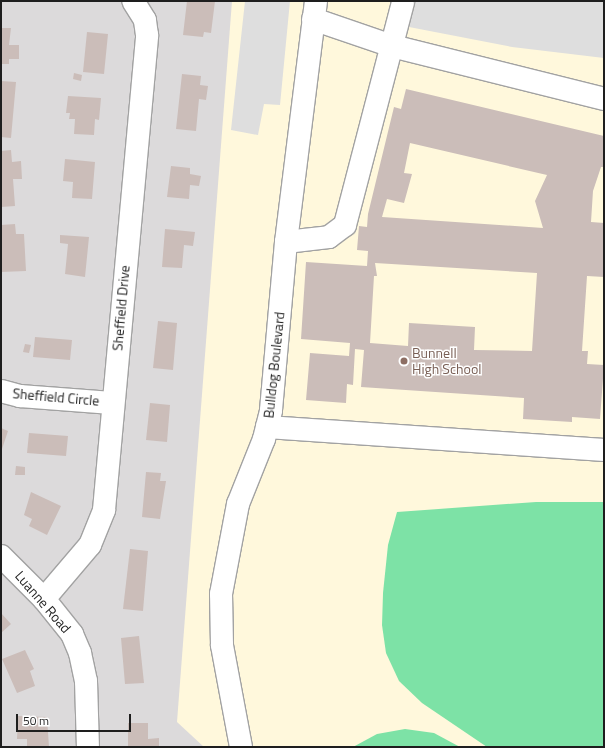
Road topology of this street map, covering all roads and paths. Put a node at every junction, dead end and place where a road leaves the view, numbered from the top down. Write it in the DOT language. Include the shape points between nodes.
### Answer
graph roads {
  1 [pos="133,1"];
  2 [pos="403,2"];
  3 [pos="315,10"];
  4 [pos="392,46"];
  5 [pos="604,99"];
  6 [pos="286,242"];
  7 [pos="1,391"];
  8 [pos="112,402"];
  9 [pos="267,427"];
  10 [pos="604,450"];
  11 [pos="1,556"];
  12 [pos="44,599"];
  13 [pos="88,747"];
  14 [pos="241,747"];
  1 -- 8 [label="street, Sheffield Drive" via="145,20 147,35"];
  2 -- 4 [label="street"];
  3 -- 4 [label="street"];
  3 -- 6 [label="street, Bulldog Boulevard"];
  4 -- 5 [label="street"];
  4 -- 6 [label="street" via="345,225 329,237"];
  6 -- 9 [label="street, Bulldog Boulevard" via="271,410"];
  7 -- 8 [label="street, Sheffield Circle" via="20,396"];
  8 -- 12 [label="street, Sheffield Drive" via="104,510 99,529 90,545"];
  9 -- 10 [label="street"];
  9 -- 14 [label="street, Bulldog Boulevard" via="238,504 221,594 222,644"];
  11 -- 12 [label="street, Luanne Road"];
  12 -- 13 [label="street, Luanne Road" via="72,634 80,653 86,681"];
}
